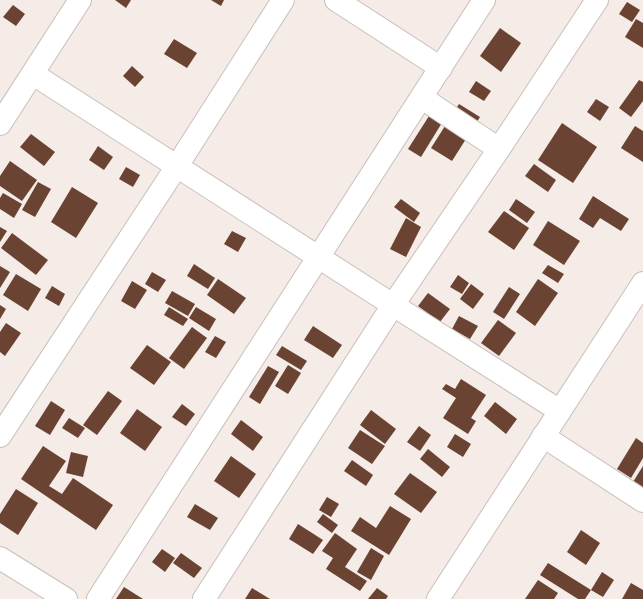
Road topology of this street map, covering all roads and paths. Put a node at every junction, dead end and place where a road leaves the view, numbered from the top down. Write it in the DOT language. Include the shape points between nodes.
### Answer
graph roads {
  1 [pos="80,0"];
  2 [pos="283,0"];
  3 [pos="336,0"];
  4 [pos="484,0"];
  5 [pos="597,0"];
  6 [pos="441,68"];
  7 [pos="33,74"];
  8 [pos="422,98"];
  9 [pos="0,124"];
  10 [pos="499,149"];
  11 [pos="177,166"];
  12 [pos="318,257"];
  13 [pos="643,283"];
  14 [pos="393,305"];
  15 [pos="560,411"];
  16 [pos="0,436"];
  17 [pos="543,436"];
  18 [pos="643,500"];
  19 [pos="0,558"];
  20 [pos="66,599"];
  21 [pos="98,599"];
  22 [pos="204,599"];
  23 [pos="438,599"];
  1 -- 7 [label="street"];
  2 -- 11 [label="street"];
  3 -- 6 [label="street"];
  4 -- 6 [label="street"];
  5 -- 10 [label="street"];
  6 -- 8 [label="street"];
  7 -- 9 [label="street"];
  7 -- 11 [label="street"];
  8 -- 10 [label="street"];
  8 -- 12 [label="street"];
  10 -- 14 [label="street"];
  11 -- 12 [label="street"];
  11 -- 16 [label="street"];
  12 -- 14 [label="street"];
  12 -- 21 [label="street"];
  13 -- 15 [label="street"];
  14 -- 15 [label="street"];
  14 -- 22 [label="street"];
  15 -- 17 [label="street"];
  17 -- 18 [label="street"];
  17 -- 23 [label="street"];
  19 -- 20 [label="street"];
}
